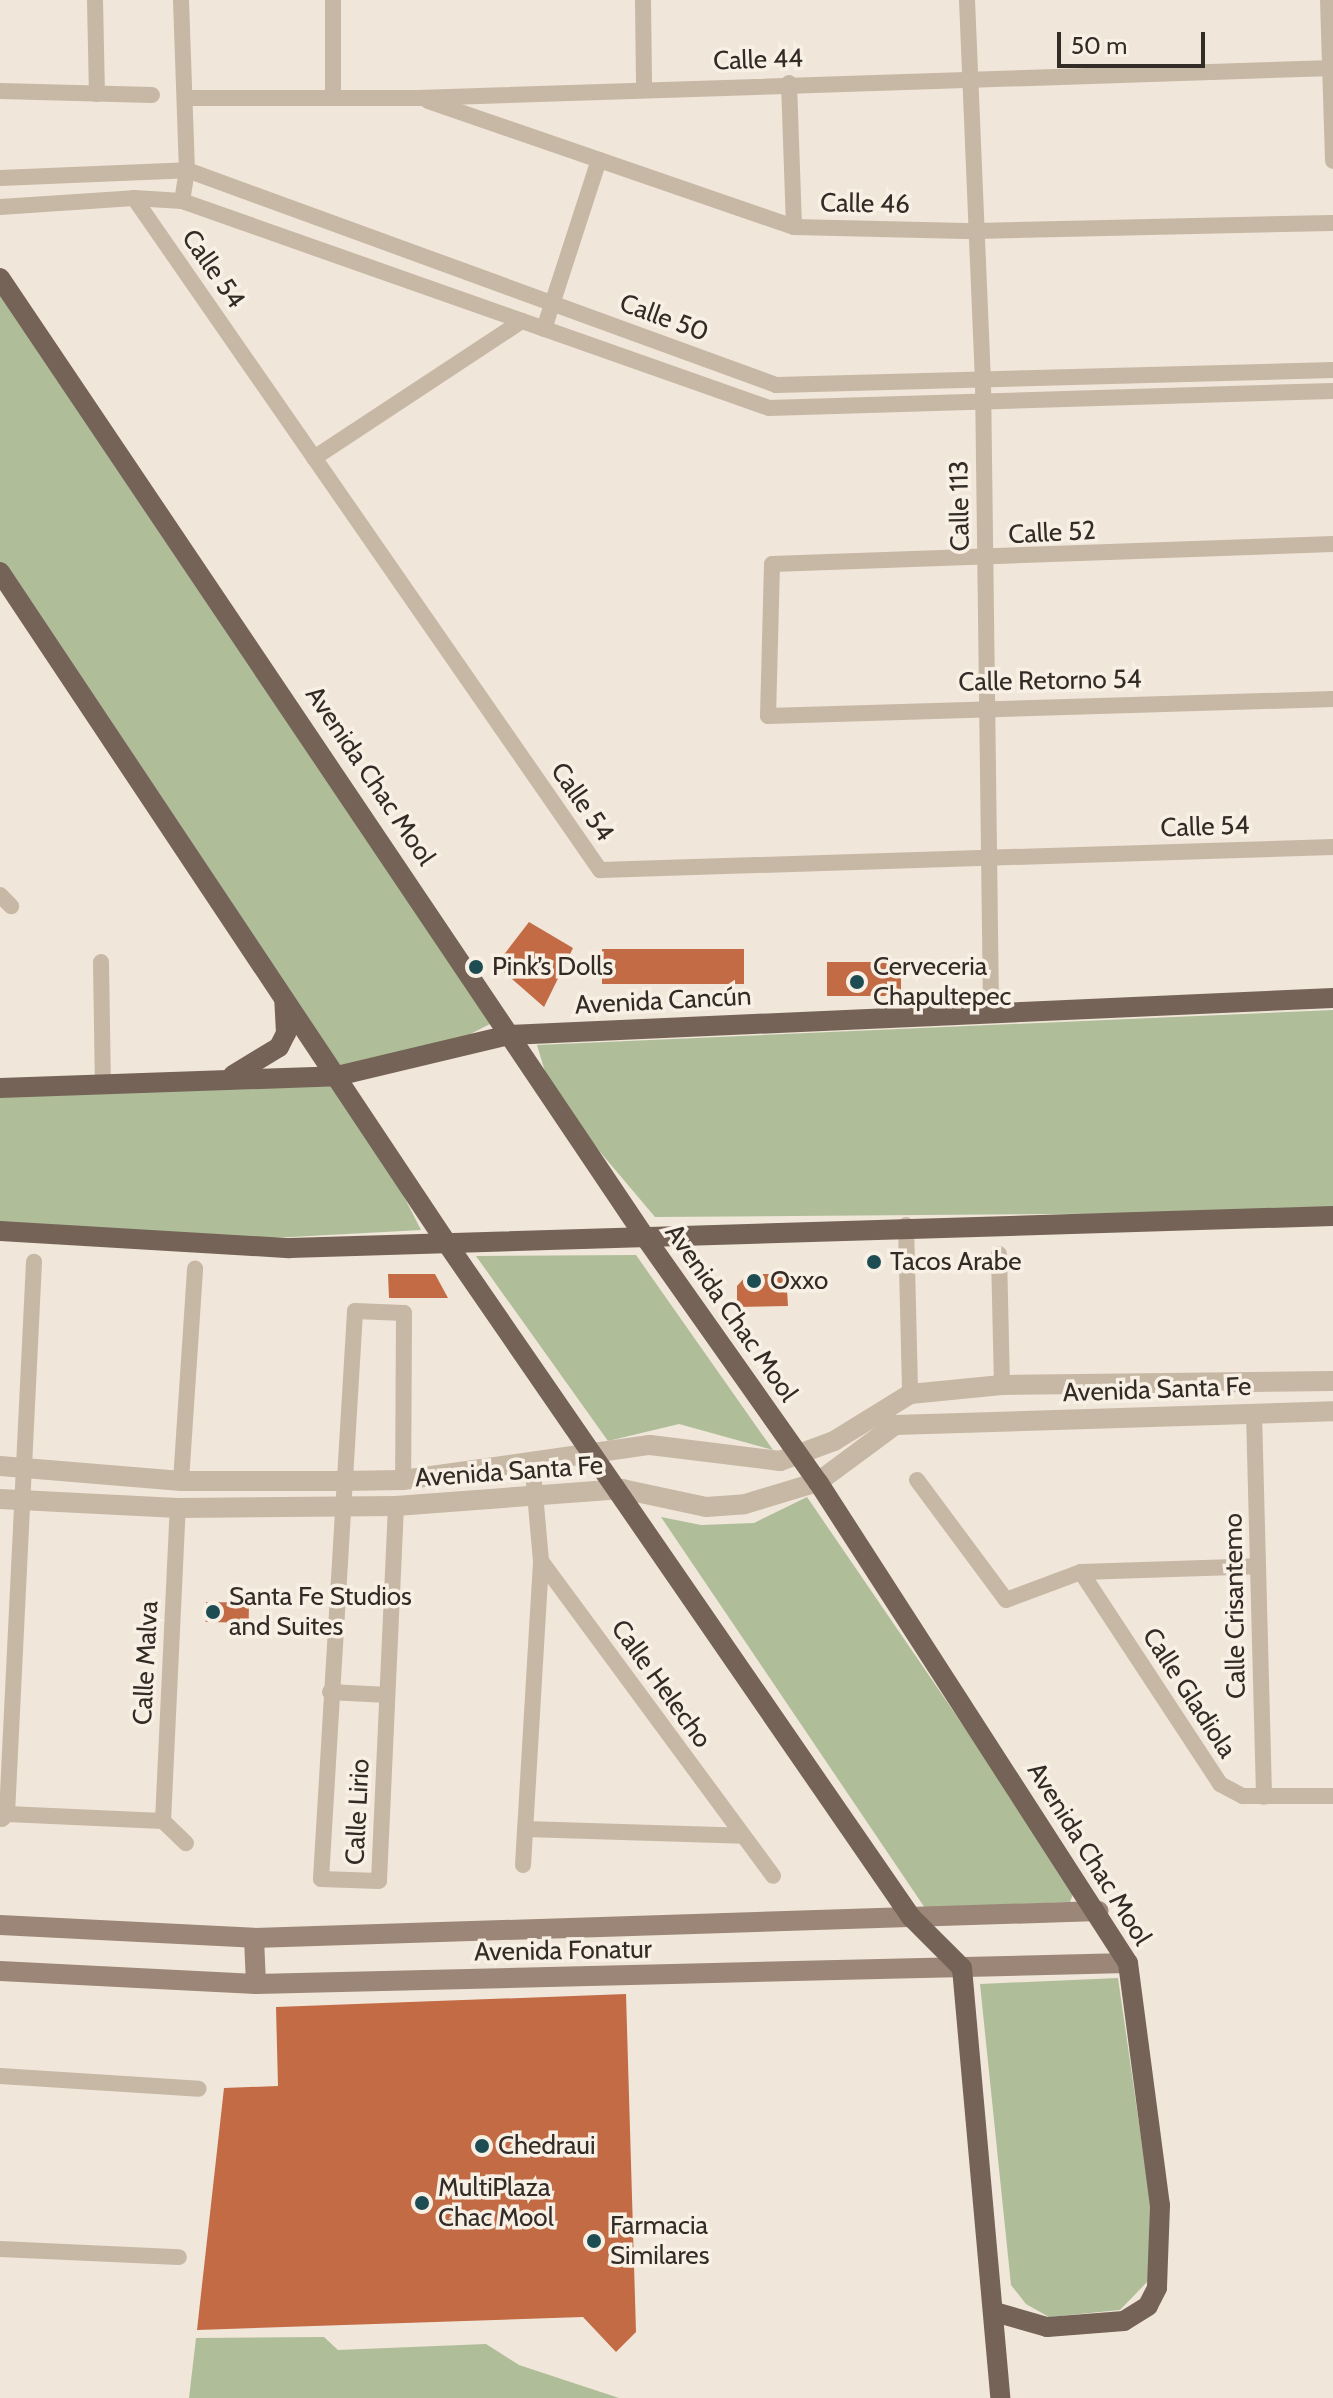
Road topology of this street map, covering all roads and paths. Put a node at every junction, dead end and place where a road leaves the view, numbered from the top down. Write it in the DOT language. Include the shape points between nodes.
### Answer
graph roads {
  1 [pos="95,0"];
  2 [pos="181,0"];
  3 [pos="333,0"];
  4 [pos="643,0"];
  5 [pos="967,0"];
  6 [pos="1328,0"];
  7 [pos="1332,68"];
  8 [pos="969,79"];
  9 [pos="789,83"];
  10 [pos="644,88"];
  11 [pos="0,91"];
  12 [pos="97,94"];
  13 [pos="152,95"];
  14 [pos="186,98"];
  15 [pos="333,98"];
  16 [pos="418,98"];
  17 [pos="599,160"];
  18 [pos="1333,161"];
  19 [pos="187,170"];
  20 [pos="0,178"];
  21 [pos="134,198"];
  22 [pos="182,201"];
  23 [pos="0,207"];
  24 [pos="1333,223"];
  25 [pos="794,227"];
  26 [pos="976,231"];
  27 [pos="0,278"];
  28 [pos="553,303"];
  29 [pos="522,321"];
  30 [pos="544,329"];
  31 [pos="1333,370"];
  32 [pos="983,380"];
  33 [pos="1333,391"];
  34 [pos="983,405"];
  35 [pos="314,458"];
  36 [pos="1333,544"];
  37 [pos="985,560"];
  38 [pos="0,572"];
  39 [pos="1333,699"];
  40 [pos="987,705"];
  41 [pos="768,716"];
  42 [pos="1333,847"];
  43 [pos="988,858"];
  44 [pos="101,962"];
  45 [pos="284,996"];
  46 [pos="1333,998"];
  47 [pos="991,1011"];
  48 [pos="509,1035"];
  49 [pos="337,1076"];
  50 [pos="222,1079"];
  51 [pos="103,1084"];
  52 [pos="0,1088"];
  53 [pos="1333,1216"];
  54 [pos="906,1225"];
  55 [pos="0,1231"];
  56 [pos="645,1237"];
  57 [pos="446,1242"];
  58 [pos="666,1246"];
  59 [pos="999,1254"];
  60 [pos="34,1262"];
  61 [pos="195,1268"];
  62 [pos="1333,1381"];
  63 [pos="1002,1385"];
  64 [pos="910,1394"];
  65 [pos="1333,1411"];
  66 [pos="1254,1413"];
  67 [pos="595,1452"];
  68 [pos="799,1456"];
  69 [pos="532,1461"];
  70 [pos="0,1466"];
  71 [pos="26,1468"];
  72 [pos="403,1480"];
  73 [pos="917,1480"];
  74 [pos="181,1481"];
  75 [pos="341,1481"];
  76 [pos="818,1482"];
  77 [pos="622,1489"];
  78 [pos="539,1496"];
  79 [pos="0,1499"];
  80 [pos="25,1500"];
  81 [pos="396,1506"];
  82 [pos="340,1507"];
  83 [pos="178,1508"];
  84 [pos="541,1561"];
  85 [pos="1258,1566"];
  86 [pos="1081,1572"];
  87 [pos="330,1692"];
  88 [pos="387,1695"];
  89 [pos="1333,1796"];
  90 [pos="1264,1797"];
  91 [pos="4,1817"];
  92 [pos="163,1821"];
  93 [pos="525,1829"];
  94 [pos="743,1836"];
  95 [pos="186,1843"];
  96 [pos="523,1865"];
  97 [pos="773,1876"];
  98 [pos="1099,1911"];
  99 [pos="911,1917"];
  100 [pos="0,1925"];
  101 [pos="254,1938"];
  102 [pos="1128,1963"];
  103 [pos="962,1968"];
  104 [pos="0,1971"];
  105 [pos="256,1984"];
  106 [pos="0,2076"];
  107 [pos="199,2089"];
  108 [pos="0,2249"];
  109 [pos="179,2257"];
  110 [pos="995,2312"];
  111 [pos="1000,2398"];
  1 -- 12 [label="street"];
  2 -- 14 [label="street"];
  3 -- 15 [label="street"];
  4 -- 10 [label="street"];
  5 -- 8 [label="street, Calle 113"];
  6 -- 7 [label="street"];
  7 -- 8 [label="street, Calle 44"];
  7 -- 18 [label="street"];
  8 -- 9 [label="street, Calle 44"];
  8 -- 26 [label="street, Calle 113"];
  9 -- 10 [label="street, Calle 44"];
  9 -- 25 [label="street"];
  10 -- 16 [label="street, Calle 44"];
  11 -- 12 [label="street"];
  12 -- 13 [label="street"];
  14 -- 15 [label="street, Calle 44"];
  14 -- 19 [label="street"];
  15 -- 16 [label="street, Calle 44"];
  16 -- 17 [label="street, Calle 46"];
  17 -- 25 [label="street, Calle 46"];
  17 -- 28 [label="street"];
  19 -- 20 [label="street, Calle 50"];
  19 -- 22 [label="street"];
  19 -- 28 [label="street, Calle 50"];
  21 -- 22 [label="street, Calle 50"];
  21 -- 23 [label="street, Calle 50"];
  21 -- 35 [label="street, Calle 54"];
  22 -- 29 [label="street, Calle 50"];
  24 -- 26 [label="street, Calle 46"];
  25 -- 26 [label="street, Calle 46"];
  26 -- 32 [label="street, Calle 113"];
  27 -- 48 [label="main road, Avenida Chac Mool" via="479,982"];
  28 -- 30 [label="street"];
  28 -- 32 [label="street, Calle 50" via="776,385"];
  29 -- 30 [label="street, Calle 50"];
  29 -- 35 [label="street"];
  30 -- 34 [label="street, Calle 50" via="769,408"];
  31 -- 32 [label="street, Calle 50"];
  32 -- 34 [label="street, Calle 113"];
  33 -- 34 [label="street, Calle 50"];
  34 -- 37 [label="street, Calle 113"];
  35 -- 43 [label="street, Calle 54" via="600,870"];
  36 -- 37 [label="street, Calle 52"];
  37 -- 40 [label="street, Calle 113"];
  37 -- 41 [label="street, Calle 52" via="772,564"];
  38 -- 45 [label="main road"];
  39 -- 40 [label="street, Calle Retorno 54"];
  40 -- 41 [label="street, Calle Retorno 54"];
  40 -- 43 [label="street, Calle 113"];
  42 -- 43 [label="street, Calle 54"];
  43 -- 47 [label="street, Calle 113"];
  44 -- 51 [label="street"];
  45 -- 49 [label="main road"];
  45 -- 50 [label="main road" via="286,1033 279,1047 267,1060"];
  46 -- 47 [label="main road, Avenida Cancún"];
  47 -- 48 [label="main road, Avenida Cancún"];
  48 -- 49 [label="main road, Avenida Cancún"];
  48 -- 56 [label="main road, Avenida Chac Mool"];
  49 -- 50 [label="main road, Avenida Cancún"];
  49 -- 57 [label="main road"];
  50 -- 51 [label="main road, Avenida Cancún"];
  51 -- 52 [label="main road, Avenida Cancún"];
  53 -- 54 [label="main road"];
  54 -- 58 [label="main road"];
  54 -- 64 [label="street"];
  55 -- 57 [label="main road" via="290,1248"];
  56 -- 57 [label="main road"];
  56 -- 58 [label="main road"];
  57 -- 67 [label="main road"];
  58 -- 68 [label="main road, Avenida Chac Mool"];
  59 -- 63 [label="street"];
  60 -- 71 [label="street"];
  61 -- 74 [label="street"];
  62 -- 63 [label="street, Avenida Santa Fe"];
  63 -- 64 [label="street, Avenida Santa Fe"];
  64 -- 68 [label="street, Avenida Santa Fe"];
  65 -- 66 [label="street, Avenida Santa Fe"];
  66 -- 76 [label="street, Avenida Santa Fe" via="895,1425"];
  66 -- 85 [label="street, Calle Crisantemo"];
  67 -- 68 [label="street, Avenida Santa Fe" via="684,1445 751,1458"];
  67 -- 69 [label="street, Avenida Santa Fe"];
  67 -- 77 [label="main road"];
  68 -- 76 [label="main road, Avenida Chac Mool"];
  69 -- 72 [label="street, Avenida Santa Fe"];
  69 -- 78 [label="street"];
  70 -- 71 [label="street, Avenida Santa Fe"];
  71 -- 74 [label="street, Avenida Santa Fe"];
  71 -- 80 [label="street"];
  72 -- 75 [label="street, Avenida Santa Fe"];
  72 -- 75 [label="street, Calle Lirio" via="404,1313 355,1311"];
  73 -- 86 [label="street" via="1000,1598 1012,1599"];
  74 -- 75 [label="street, Avenida Santa Fe"];
  75 -- 82 [label="street, Calle Lirio"];
  76 -- 77 [label="street, Avenida Santa Fe" via="745,1504 706,1507"];
  76 -- 98 [label="main road, Avenida Chac Mool"];
  77 -- 78 [label="street, Avenida Santa Fe"];
  77 -- 99 [label="main road"];
  78 -- 81 [label="street, Avenida Santa Fe"];
  78 -- 84 [label="street"];
  79 -- 80 [label="street, Avenida Santa Fe"];
  80 -- 83 [label="street, Avenida Santa Fe"];
  80 -- 91 [label="street"];
  81 -- 82 [label="street, Avenida Santa Fe"];
  81 -- 88 [label="street, Calle Lirio"];
  82 -- 83 [label="street, Avenida Santa Fe"];
  82 -- 87 [label="street, Calle Lirio"];
  83 -- 92 [label="street, Calle Malva"];
  84 -- 93 [label="street"];
  84 -- 94 [label="street, Calle Helecho"];
  85 -- 86 [label="street"];
  85 -- 90 [label="street, Calle Crisantemo"];
  86 -- 90 [label="street, Calle Gladiola" via="1220,1784 1243,1796"];
  87 -- 88 [label="street"];
  87 -- 88 [label="street, Calle Lirio" via="321,1879 379,1881"];
  89 -- 90 [label="street, Calle Gladiola"];
  91 -- 92 [label="street"];
  92 -- 95 [label="street"];
  93 -- 94 [label="street"];
  93 -- 96 [label="street"];
  94 -- 97 [label="street, Calle Helecho"];
  98 -- 99 [label="main road, Avenida Fonatur"];
  98 -- 102 [label="main road, Avenida Chac Mool"];
  99 -- 101 [label="main road, Avenida Fonatur"];
  99 -- 103 [label="main road"];
  100 -- 101 [label="main road, Avenida Fonatur"];
  101 -- 105 [label="main road"];
  102 -- 103 [label="main road, Avenida Fonatur"];
  102 -- 110 [label="main road, Avenida Chac Mool" via="1160,2205 1157,2288 1148,2306 1124,2321 1047,2327"];
  103 -- 105 [label="main road, Avenida Fonatur"];
  103 -- 110 [label="main road"];
  104 -- 105 [label="main road, Avenida Fonatur"];
  106 -- 107 [label="street"];
  108 -- 109 [label="street"];
  110 -- 111 [label="main road"];
}
